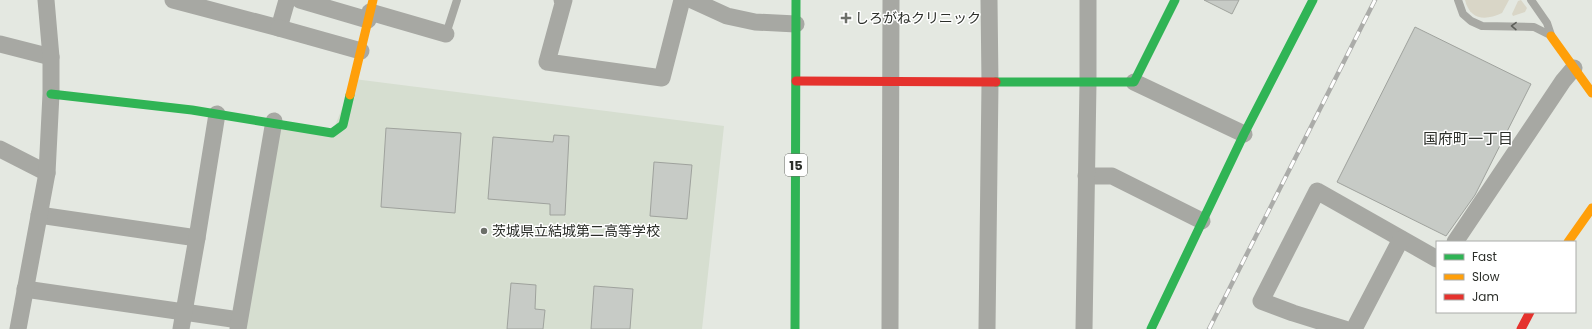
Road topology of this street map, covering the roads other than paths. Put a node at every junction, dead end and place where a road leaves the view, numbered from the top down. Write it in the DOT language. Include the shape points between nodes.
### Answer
graph roads {
  1 [pos="46,0"];
  2 [pos="173,0"];
  3 [pos="287,0"];
  4 [pos="300,0"];
  5 [pos="457,0"];
  6 [pos="562,0"];
  7 [pos="682,0"];
  8 [pos="692,0"];
  9 [pos="796,0"];
  10 [pos="890,0"];
  11 [pos="989,0"];
  12 [pos="1088,0"];
  13 [pos="1175,0"];
  14 [pos="1313,0"];
  15 [pos="1458,0"];
  16 [pos="1531,0"];
  17 [pos="370,10"];
  18 [pos="796,24"];
  19 [pos="279,28"];
  20 [pos="446,34"];
  21 [pos="1551,36"];
  22 [pos="0,44"];
  23 [pos="361,51"];
  24 [pos="51,57"];
  25 [pos="1574,68"];
  26 [pos="796,81"];
  27 [pos="890,82"];
  28 [pos="990,82"];
  29 [pos="1134,82"];
  30 [pos="1088,83"];
  31 [pos="1592,93"];
  32 [pos="51,94"];
  33 [pos="217,114"];
  34 [pos="274,122"];
  35 [pos="1244,134"];
  36 [pos="0,149"];
  37 [pos="47,172"];
  38 [pos="1086,176"];
  39 [pos="1592,208"];
  40 [pos="39,215"];
  41 [pos="1202,221"];
  42 [pos="197,238"];
  43 [pos="1402,239"];
  44 [pos="1456,241"];
  45 [pos="1569,241"];
  46 [pos="1436,258"];
  47 [pos="25,289"];
  48 [pos="184,312"];
  49 [pos="1529,313"];
  50 [pos="239,325"];
  51 [pos="18,329"];
  52 [pos="181,329"];
  53 [pos="795,329"];
  54 [pos="890,329"];
  55 [pos="986,329"];
  56 [pos="1084,329"];
  57 [pos="1151,329"];
  58 [pos="1345,329"];
  59 [pos="1354,329"];
  60 [pos="1521,329"];
  1 -- 24 [label="street"];
  2 -- 19 [label="street"];
  3 -- 19 [label="street"];
  4 -- 17 [label="street"];
  5 -- 20 [label="lane"];
  6 -- 7 [label="street" via="547,62 662,78"];
  8 -- 18 [label="street" via="727,16 755,22"];
  9 -- 18 [label="street, 15"];
  10 -- 27 [label="street"];
  11 -- 28 [label="street"];
  12 -- 30 [label="street"];
  13 -- 29 [label="street"];
  14 -- 35 [label="street"];
  21 -- 15 [label="lane, one-way" via="1534,27 1494,27 1477,24 1463,14"];
  16 -- 21 [label="lane" via="1547,23"];
  17 -- 20 [label="street"];
  17 -- 23 [label="street"];
  18 -- 26 [label="street, 15"];
  19 -- 23 [label="street"];
  21 -- 25 [label="street"];
  22 -- 24 [label="street"];
  23 -- 34 [label="street" via="343,125 332,133"];
  24 -- 32 [label="street"];
  25 -- 31 [label="street"];
  25 -- 44 [label="street"];
  26 -- 27 [label="street"];
  26 -- 53 [label="street, 15"];
  27 -- 28 [label="street"];
  27 -- 54 [label="street"];
  28 -- 30 [label="street"];
  28 -- 55 [label="street"];
  29 -- 30 [label="street"];
  29 -- 35 [label="street"];
  30 -- 38 [label="street"];
  32 -- 33 [label="street"];
  32 -- 37 [label="street"];
  33 -- 34 [label="street"];
  33 -- 42 [label="street"];
  34 -- 50 [label="street"];
  35 -- 41 [label="street"];
  36 -- 37 [label="street"];
  37 -- 40 [label="street"];
  38 -- 41 [label="street" via="1112,176"];
  38 -- 56 [label="street"];
  39 -- 45 [label="street"];
  40 -- 42 [label="street"];
  40 -- 47 [label="street"];
  41 -- 57 [label="street"];
  42 -- 48 [label="street"];
  43 -- 46 [label="street"];
  43 -- 58 [label="street" via="1317,191 1261,301"];
  43 -- 59 [label="street"];
  47 -- 48 [label="street"];
  47 -- 51 [label="street"];
  48 -- 50 [label="street"];
  48 -- 52 [label="street"];
  49 -- 60 [label="street"];
}
